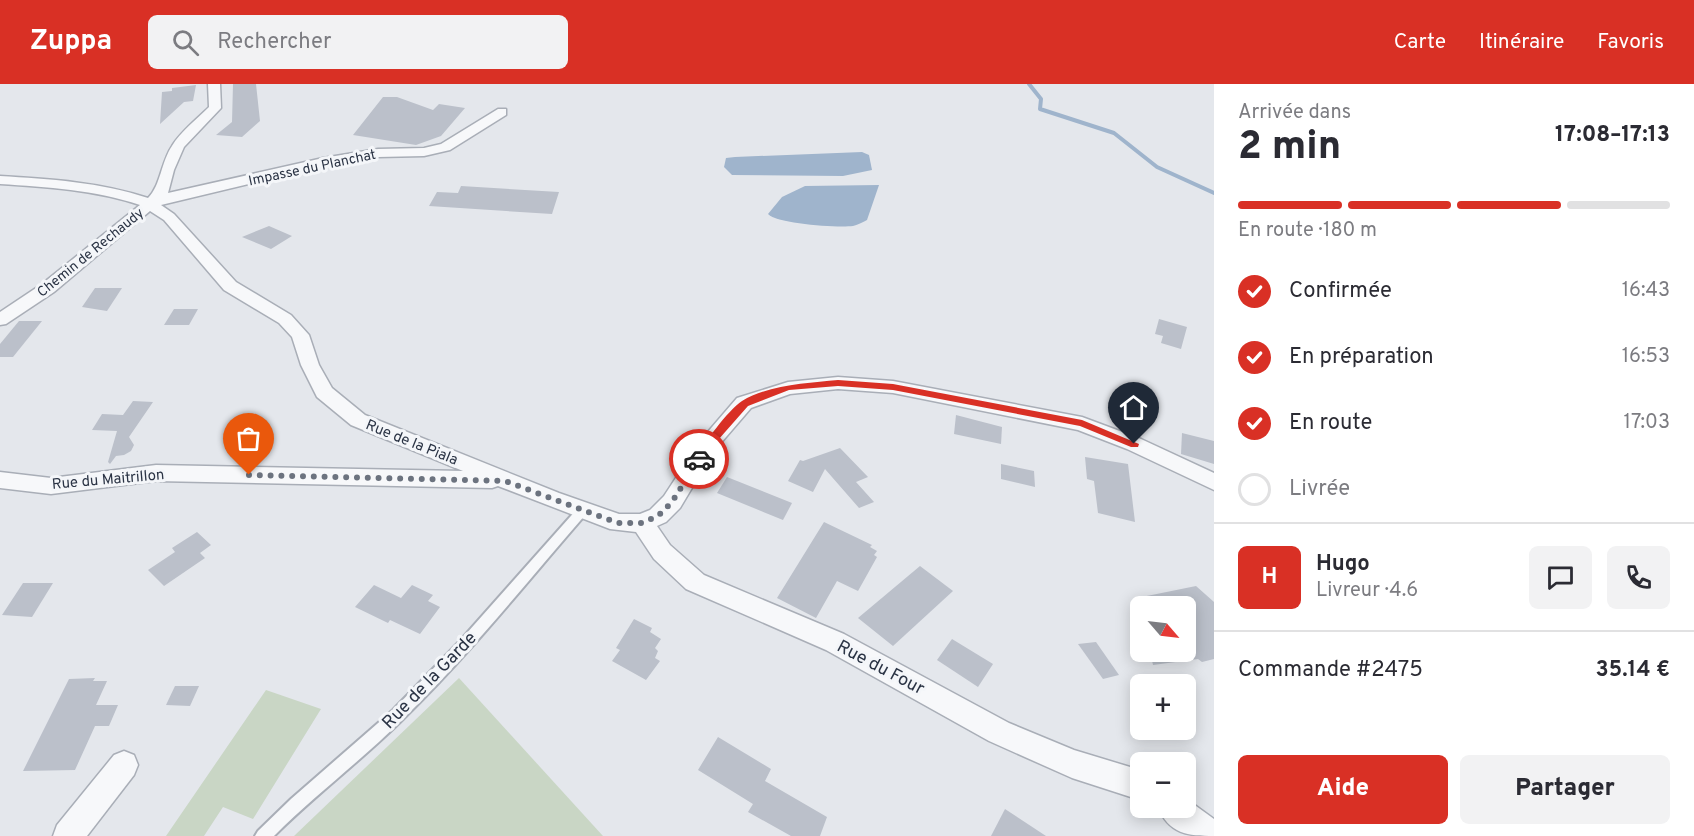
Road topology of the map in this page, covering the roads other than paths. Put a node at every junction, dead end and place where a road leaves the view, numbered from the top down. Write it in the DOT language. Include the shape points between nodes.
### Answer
graph roads {
  1 [pos="214,84"];
  2 [pos="502,112"];
  3 [pos="0,180"];
  4 [pos="150,204"];
  5 [pos="0,320"];
  6 [pos="0,480"];
  7 [pos="505,481"];
  8 [pos="1214,482"];
  9 [pos="582,511"];
  10 [pos="642,523"];
  11 [pos="124,765"];
  12 [pos="1130,782"];
  13 [pos="1187,818"];
  14 [pos="68,836"];
  15 [pos="263,836"];
  16 [pos="1211,836"];
  1 -- 4 [label="street" via="215,108 178,146 166,170 161,193"];
  2 -- 4 [label="street, Impasse du Planchat" via="445,147 323,162"];
  3 -- 4 [label="street, Rue de la Piala" via="98,190"];
  4 -- 5 [label="street, Chemin de Rechaudy" via="48,288"];
  4 -- 7 [label="street, Rue de la Piala" via="169,217 230,286 285,319 300,335 324,392 358,420"];
  6 -- 7 [label="street, Rue du Maitrillon" via="51,486 156,473"];
  7 -- 9 [label="street, Rue de la Piala"];
  8 -- 10 [label="street" via="1082,424 893,387 838,383 788,388 744,404 707,446 672,502 658,516"];
  9 -- 10 [label="street, Rue de la Piala" via="618,523"];
  9 -- 15 [label="lane, Rue de la Garde" via="398,715"];
  10 -- 12 [label="street, Rue du Four" via="662,552 695,582 835,642 999,732 1072,764"];
  11 -- 14 [label="street"];
  13 -- 16 [label="street"];
}
